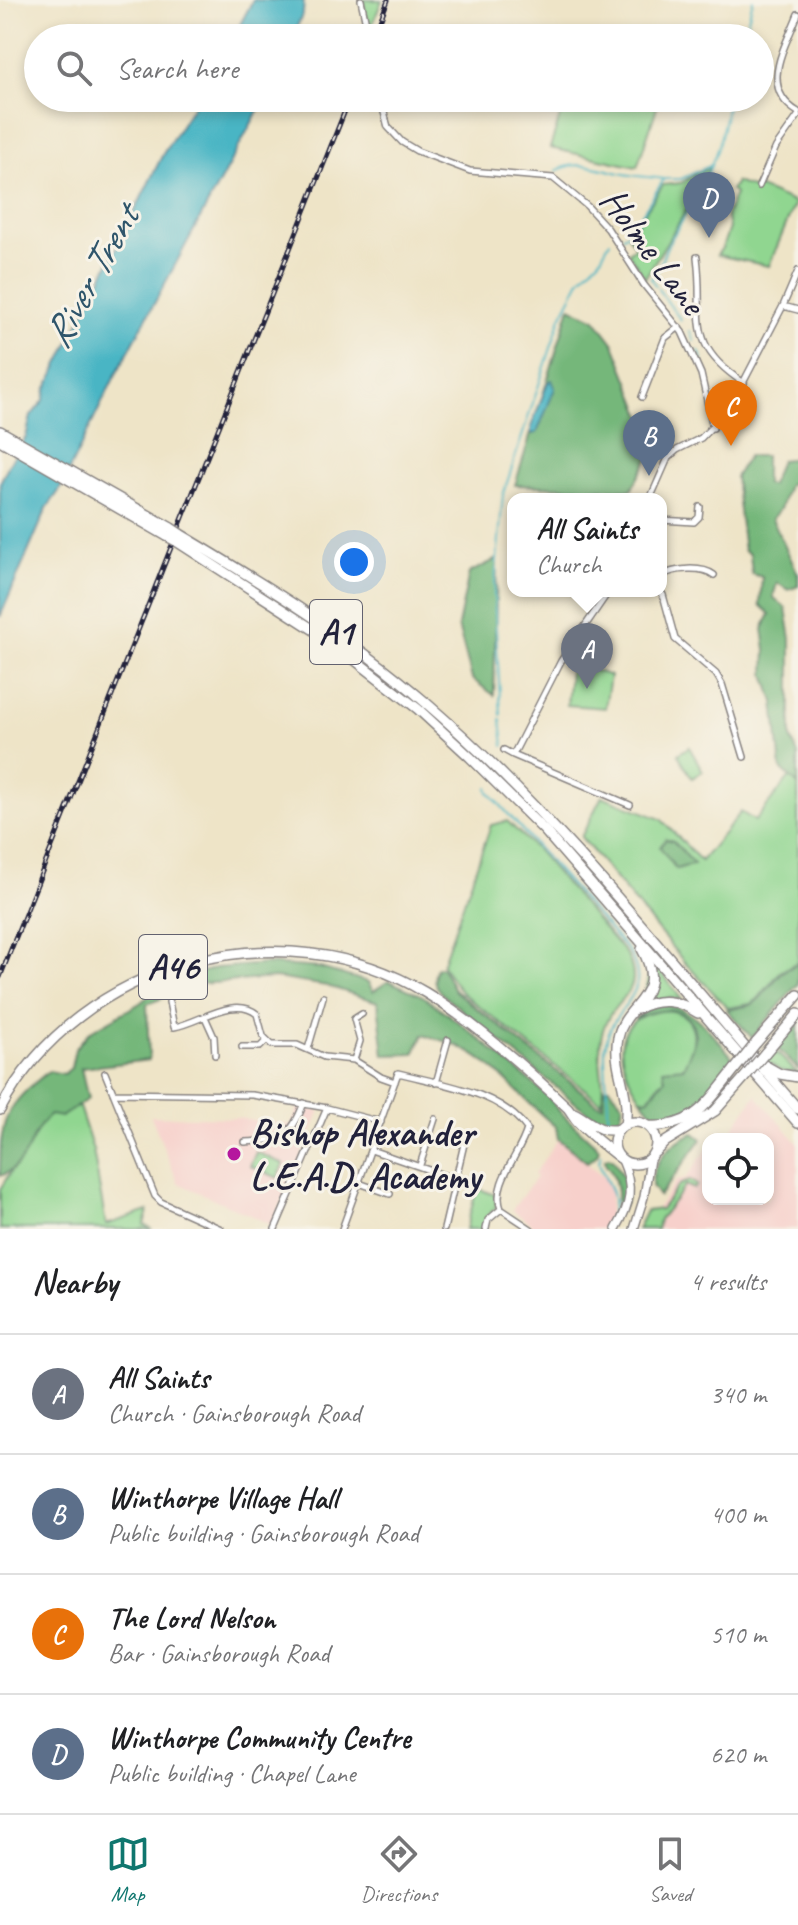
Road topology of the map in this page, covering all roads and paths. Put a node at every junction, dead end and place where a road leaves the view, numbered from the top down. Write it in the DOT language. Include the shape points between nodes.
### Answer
graph roads {
  1 [pos="361,0"];
  2 [pos="798,14"];
  3 [pos="366,24"];
  4 [pos="384,112"];
  5 [pos="798,114"];
  6 [pos="759,186"];
  7 [pos="697,257"];
  8 [pos="798,271"];
  9 [pos="783,306"];
  10 [pos="798,310"];
  11 [pos="679,327"];
  12 [pos="744,383"];
  13 [pos="642,397"];
  14 [pos="713,428"];
  15 [pos="0,431"];
  16 [pos="0,440"];
  17 [pos="653,493"];
  18 [pos="105,496"];
  19 [pos="700,507"];
  20 [pos="667,520"];
  21 [pos="667,572"];
  22 [pos="714,575"];
  23 [pos="605,597"];
  24 [pos="664,597"];
  25 [pos="504,750"];
  26 [pos="513,755"];
  27 [pos="744,757"];
  28 [pos="484,764"];
  29 [pos="630,805"];
  30 [pos="628,926"];
  31 [pos="798,995"];
  32 [pos="323,997"];
  33 [pos="169,1002"];
  34 [pos="636,1010"];
  35 [pos="362,1014"];
  36 [pos="798,1014"];
  37 [pos="205,1017"];
  38 [pos="708,1019"];
  39 [pos="448,1040"];
  40 [pos="266,1041"];
  41 [pos="242,1047"];
  42 [pos="308,1049"];
  43 [pos="436,1053"];
  44 [pos="215,1055"];
  45 [pos="444,1056"];
  46 [pos="754,1058"];
  47 [pos="354,1060"];
  48 [pos="105,1073"];
  49 [pos="798,1077"];
  50 [pos="395,1082"];
  51 [pos="436,1083"];
  52 [pos="113,1093"];
  53 [pos="628,1102"];
  54 [pos="304,1103"];
  55 [pos="327,1108"];
  56 [pos="798,1109"];
  57 [pos="0,1110"];
  58 [pos="571,1111"];
  59 [pos="435,1119"];
  60 [pos="381,1122"];
  61 [pos="798,1123"];
  62 [pos="647,1126"];
  63 [pos="622,1127"];
  64 [pos="245,1142"];
  65 [pos="464,1144"];
  66 [pos="371,1150"];
  67 [pos="652,1156"];
  68 [pos="621,1159"];
  69 [pos="420,1165"];
  70 [pos="455,1179"];
  71 [pos="359,1183"];
  72 [pos="390,1194"];
  73 [pos="501,1209"];
  74 [pos="221,1229"];
  75 [pos="275,1229"];
  76 [pos="342,1229"];
  77 [pos="444,1229"];
  78 [pos="486,1229"];
  79 [pos="531,1229"];
  80 [pos="616,1229"];
  81 [pos="634,1229"];
  1 -- 3 [label="street"];
  2 -- 5 [label="street" via="775,80 779,95"];
  4 -- 11 [label="street, Holme Lane" via="388,127 417,151 470,171 542,176 563,184 608,229"];
  5 -- 6 [label="street"];
  7 -- 12 [label="street" via="703,341 722,368"];
  8 -- 9 [label="street"];
  9 -- 10 [label="street"];
  9 -- 12 [label="street"];
  11 -- 13 [label="street" via="665,338"];
  11 -- 14 [label="street, Holme Lane" via="701,374"];
  12 -- 14 [label="street"];
  14 -- 17 [label="street" via="668,458"];
  15 -- 18 [label="highway, A1"];
  16 -- 18 [label="highway, A1"];
  18 -- 28 [label="highway, A1" via="174,535 328,639"];
  19 -- 20 [label="street" via="694,522"];
  21 -- 22 [label="street"];
  23 -- 26 [label="street" via="561,661"];
  24 -- 27 [label="street" via="675,639 722,684"];
  25 -- 26 [label="street"];
  26 -- 29 [label="street"];
  28 -- 30 [label="highway, A1"];
  28 -- 46 [label="highway, A1" via="558,832"];
  30 -- 34 [label="highway" via="650,970 647,992"];
  30 -- 38 [label="highway, A1"];
  31 -- 62 [label="highway, bridge" via="705,1106 671,1126"];
  32 -- 42 [label="street"];
  33 -- 37 [label="street" via="174,1027"];
  34 -- 38 [label="highway" via="672,1001"];
  34 -- 53 [label="highway" via="617,1040"];
  35 -- 47 [label="street" via="354,1019 360,1034"];
  36 -- 67 [label="highway, bridge" via="708,1117 665,1142"];
  37 -- 40 [label="street" via="248,1008 257,1014"];
  37 -- 44 [label="street"];
  38 -- 61 [label="highway, A1"];
  39 -- 45 [label="street"];
  40 -- 41 [label="street" via="260,1047"];
  40 -- 42 [label="street"];
  42 -- 47 [label="street" via="324,1057"];
  43 -- 45 [label="street"];
  45 -- 51 [label="street"];
  46 -- 49 [label="highway" via="780,1074"];
  46 -- 56 [label="highway, A1"];
  47 -- 50 [label="street"];
  48 -- 52 [label="street"];
  50 -- 51 [label="street" via="398,1073"];
  50 -- 60 [label="street"];
  51 -- 73 [label="street" via="489,1100 527,1129 499,1196"];
  52 -- 54 [label="street" via="234,1094"];
  52 -- 74 [label="street" via="157,1199"];
  53 -- 62 [label="highway"];
  53 -- 63 [label="highway"];
  54 -- 55 [label="street"];
  54 -- 64 [label="street" via="283,1137"];
  55 -- 60 [label="street"];
  55 -- 75 [label="street"];
  57 -- 58 [label="highway, A46" via="32,1063 79,1018 123,989 169,969 231,954 285,951 363,965 409,984 449,1008"];
  58 -- 63 [label="highway, A46" via="597,1128"];
  58 -- 68 [label="highway, A46"];
  59 -- 69 [label="street"];
  60 -- 66 [label="street"];
  62 -- 63 [label="highway" via="635,1122"];
  62 -- 67 [label="highway" via="656,1138"];
  63 -- 68 [label="highway" via="614,1143"];
  65 -- 70 [label="street"];
  66 -- 69 [label="street"];
  66 -- 71 [label="street"];
  67 -- 68 [label="highway" via="637,1165"];
  67 -- 81 [label="main road"];
  68 -- 80 [label="main road" via="631,1190"];
  69 -- 70 [label="street"];
  70 -- 77 [label="street"];
  71 -- 72 [label="street"];
  71 -- 76 [label="street"];
  73 -- 78 [label="street"];
  73 -- 79 [label="street"];
}
